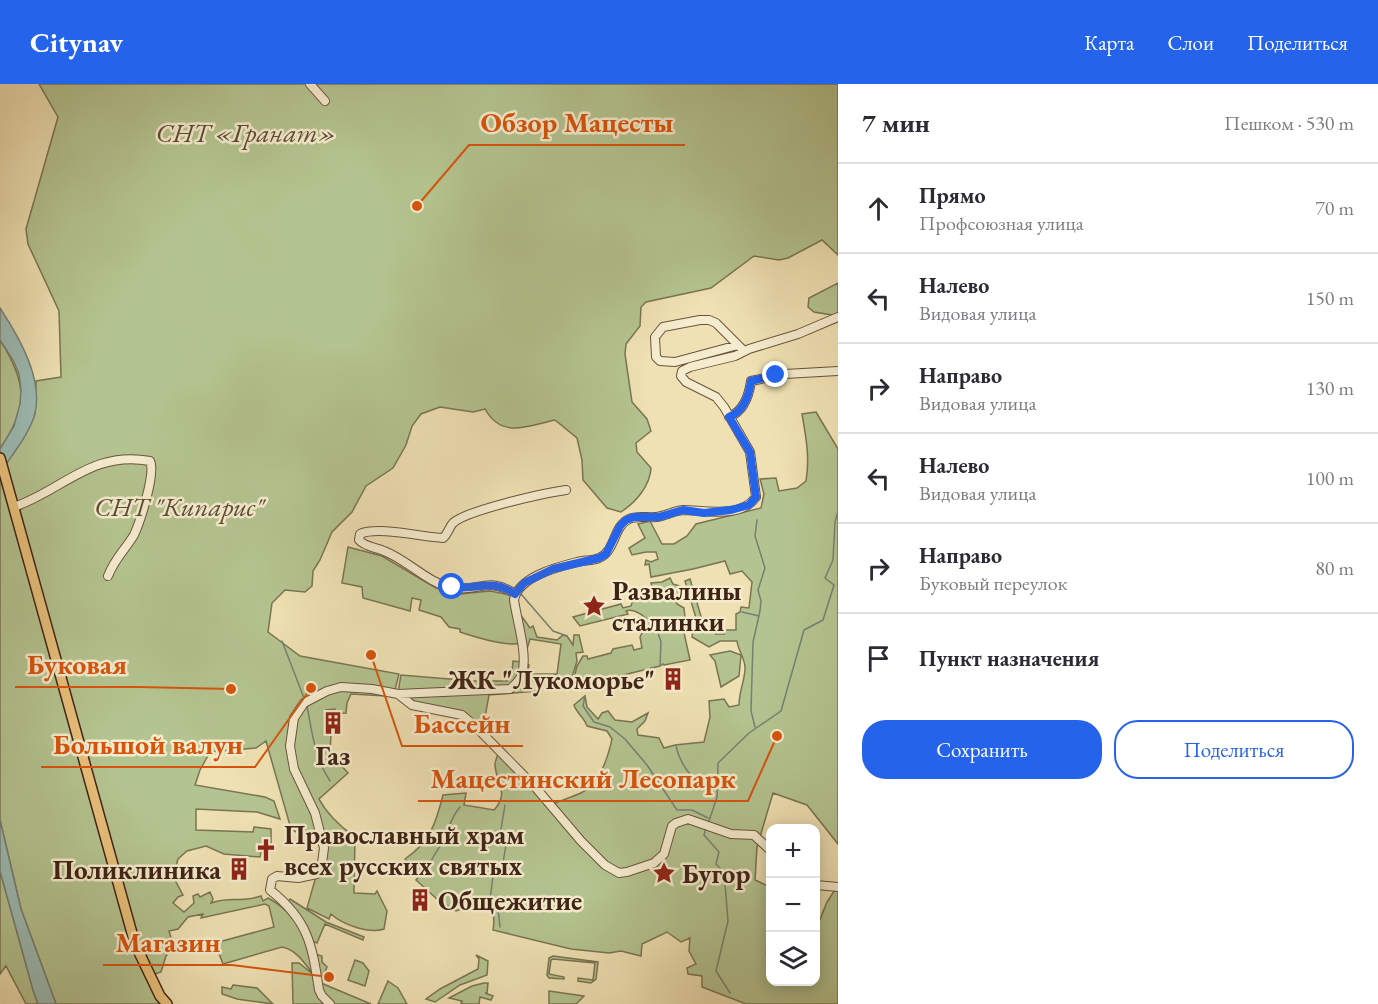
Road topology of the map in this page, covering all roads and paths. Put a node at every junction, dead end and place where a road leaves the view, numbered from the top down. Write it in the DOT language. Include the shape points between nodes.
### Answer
graph roads {
  1 [pos="310,84"];
  2 [pos="325,101"];
  3 [pos="838,317"];
  4 [pos="741,348"];
  5 [pos="838,371"];
  6 [pos="729,417"];
  7 [pos="0,458"];
  8 [pos="566,490"];
  9 [pos="14,507"];
  10 [pos="108,576"];
  11 [pos="515,594"];
  12 [pos="398,694"];
  13 [pos="766,846"];
  14 [pos="820,885"];
  15 [pos="838,887"];
  16 [pos="167,1004"];
  17 [pos="330,1004"];
  1 -- 2 [label="street"];
  3 -- 4 [label="street" via="798,334"];
  4 -- 4 [label="street" via="665,362 656,357 655,337 663,327 704,319 716,323"];
  4 -- 6 [label="street" via="735,356 685,369 681,376 716,397"];
  5 -- 6 [label="street" via="785,374 751,381 743,407"];
  6 -- 11 [label="street" via="750,452 756,497 749,505 704,513 683,510 626,520 606,554 553,569 524,583"];
  7 -- 9 [label="main road"];
  8 -- 11 [label="street" via="480,510 455,521 443,538 384,532 360,534 359,540 364,544 386,551 442,584 464,589 492,584"];
  9 -- 10 [label="street" via="102,462 150,461 153,466 148,494 134,535"];
  9 -- 16 [label="main road" via="135,944"];
  11 -- 12 [label="street" via="523,662 522,674 510,689"];
  12 -- 13 [label="street" via="412,705 462,715 536,788 581,841 619,873 659,860 671,830 676,823 688,819 731,834 754,835"];
  12 -- 17 [label="street" via="341,687 304,703 294,718 294,769 315,813 324,854 317,874 298,878 277,876 272,879 270,890 305,929 319,990"];
  14 -- 15 [label="street"];
}
